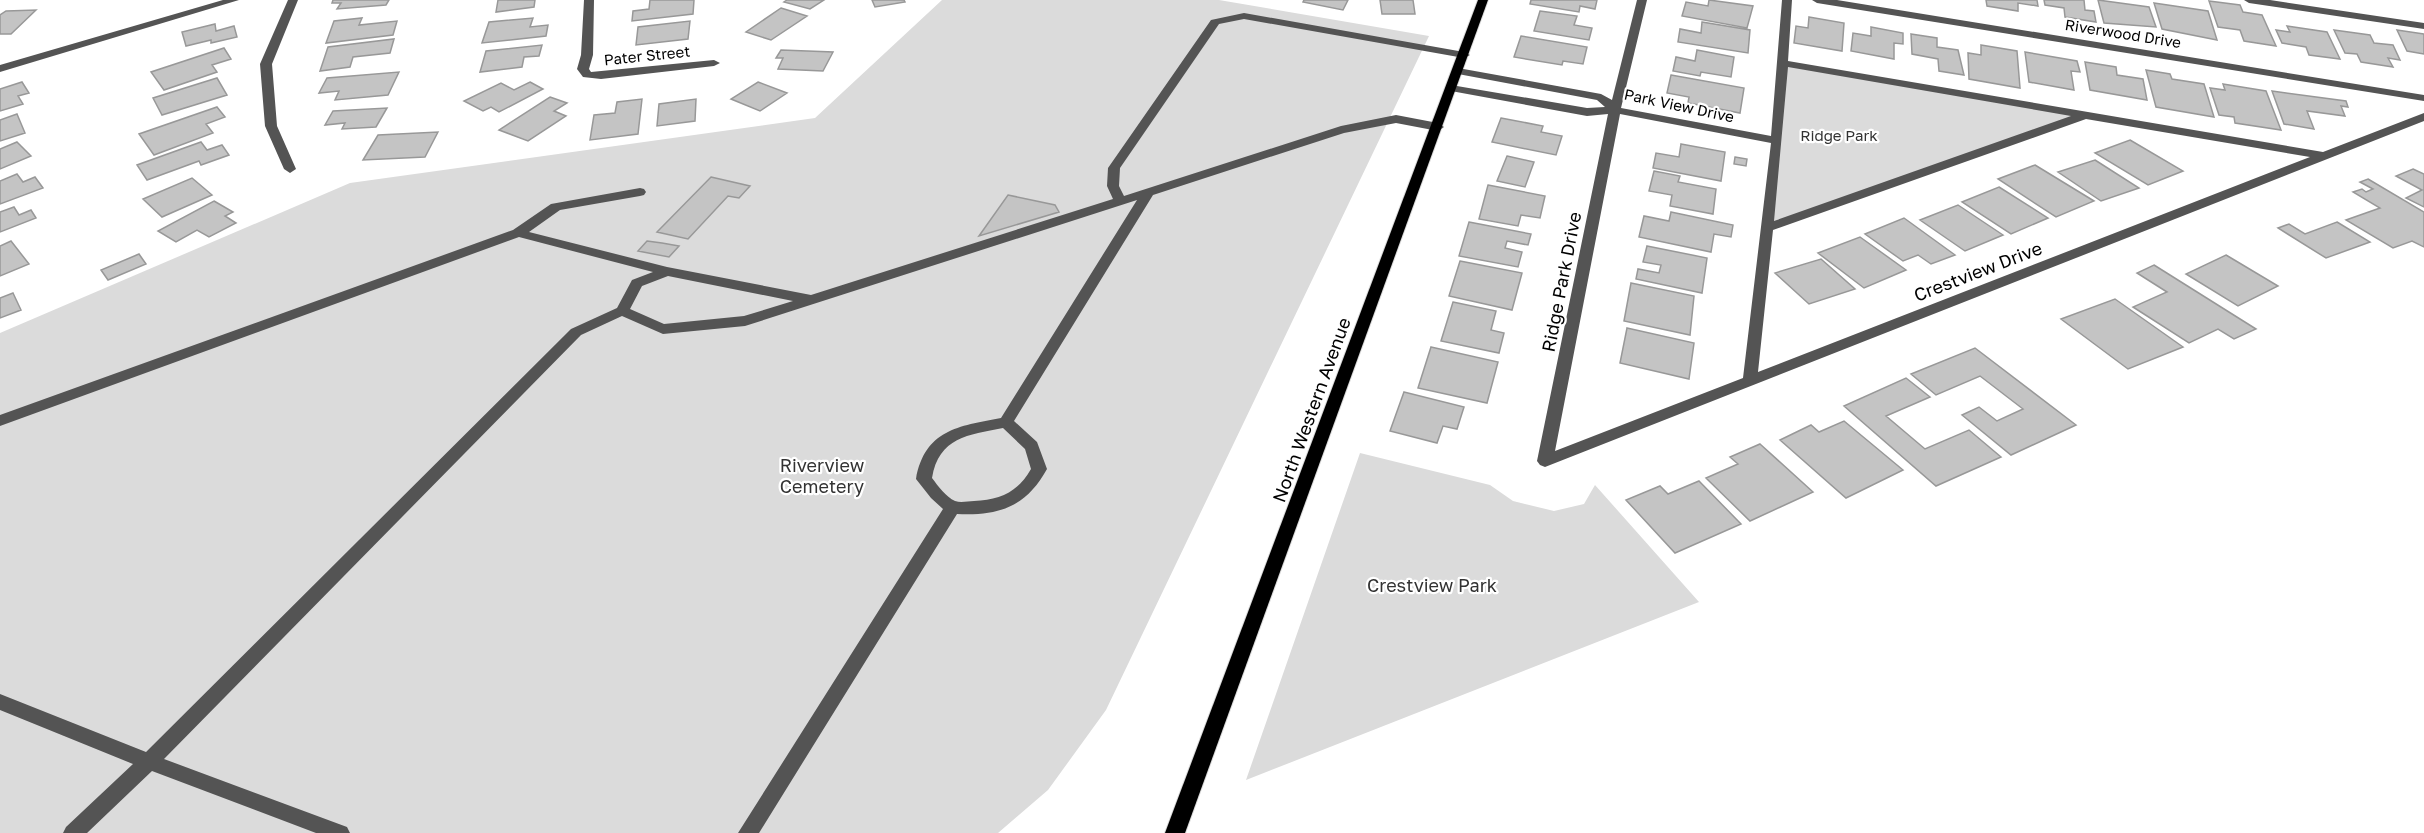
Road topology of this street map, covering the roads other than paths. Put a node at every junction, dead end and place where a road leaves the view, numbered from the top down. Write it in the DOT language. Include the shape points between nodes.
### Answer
graph roads {
  1 [pos="234,0"];
  2 [pos="293,0"];
  3 [pos="589,0"];
  4 [pos="1483,0"];
  5 [pos="1642,0"];
  6 [pos="1786,0"];
  7 [pos="1817,0"];
  8 [pos="2249,0"];
  9 [pos="2424,26"];
  10 [pos="1464,55"];
  11 [pos="714,63"];
  12 [pos="1782,63"];
  13 [pos="0,69"];
  14 [pos="1458,70"];
  15 [pos="1451,88"];
  16 [pos="2424,98"];
  17 [pos="1615,110"];
  18 [pos="2085,115"];
  19 [pos="2424,117"];
  20 [pos="1438,127"];
  21 [pos="1777,141"];
  22 [pos="2324,156"];
  23 [pos="290,169"];
  24 [pos="640,192"];
  25 [pos="1148,192"];
  26 [pos="1120,201"];
  27 [pos="1767,228"];
  28 [pos="518,233"];
  29 [pos="667,271"];
  30 [pos="812,300"];
  31 [pos="622,310"];
  32 [pos="1750,381"];
  33 [pos="0,421"];
  34 [pos="1006,422"];
  35 [pos="1545,461"];
  36 [pos="952,508"];
  37 [pos="0,702"];
  38 [pos="149,762"];
  39 [pos="73,833"];
  40 [pos="340,833"];
  41 [pos="748,833"];
  42 [pos="1175,833"];
  1 -- 13 [label="street"];
  2 -- 23 [label="street" via="266,64 271,126"];
  3 -- 11 [label="street, Pater Street" via="584,69 587,75"];
  4 -- 10 [label="main road, North Western Avenue"];
  5 -- 17 [label="street, Park View Drive"];
  6 -- 12 [label="street"];
  7 -- 16 [label="street, Riverwood Drive"];
  8 -- 9 [label="street"];
  10 -- 14 [label="main road, North Western Avenue"];
  10 -- 26 [label="street" via="1245,16 1215,22 1114,168 1113,186"];
  12 -- 18 [label="street"];
  12 -- 21 [label="street"];
  14 -- 15 [label="main road, North Western Avenue"];
  14 -- 17 [label="street" via="1601,97"];
  15 -- 17 [label="street" via="1587,112"];
  15 -- 20 [label="main road, North Western Avenue"];
  17 -- 21 [label="street, Park View Drive"];
  17 -- 35 [label="street, Ridge Park Drive"];
  18 -- 22 [label="street"];
  18 -- 27 [label="street"];
  19 -- 22 [label="street, Crestview Drive"];
  20 -- 25 [label="street" via="1396,119 1341,130"];
  20 -- 42 [label="main road, North Western Avenue"];
  21 -- 27 [label="street"];
  22 -- 32 [label="street, Crestview Drive"];
  24 -- 28 [label="street" via="556,207"];
  25 -- 26 [label="street"];
  25 -- 34 [label="street"];
  26 -- 30 [label="street"];
  27 -- 32 [label="street"];
  28 -- 29 [label="street"];
  28 -- 33 [label="street"];
  29 -- 30 [label="street"];
  29 -- 31 [label="street" via="637,283"];
  30 -- 31 [label="street" via="745,321 663,329"];
  31 -- 38 [label="street" via="576,332"];
  32 -- 35 [label="street, Crestview Drive"];
  34 -- 36 [label="street" via="964,431 932,450 924,479"];
  34 -- 36 [label="street" via="1032,446 1039,469 1031,485 1018,498 990,507"];
  36 -- 41 [label="street"];
  37 -- 38 [label="street"];
  38 -- 39 [label="street"];
  38 -- 40 [label="street"];
}
